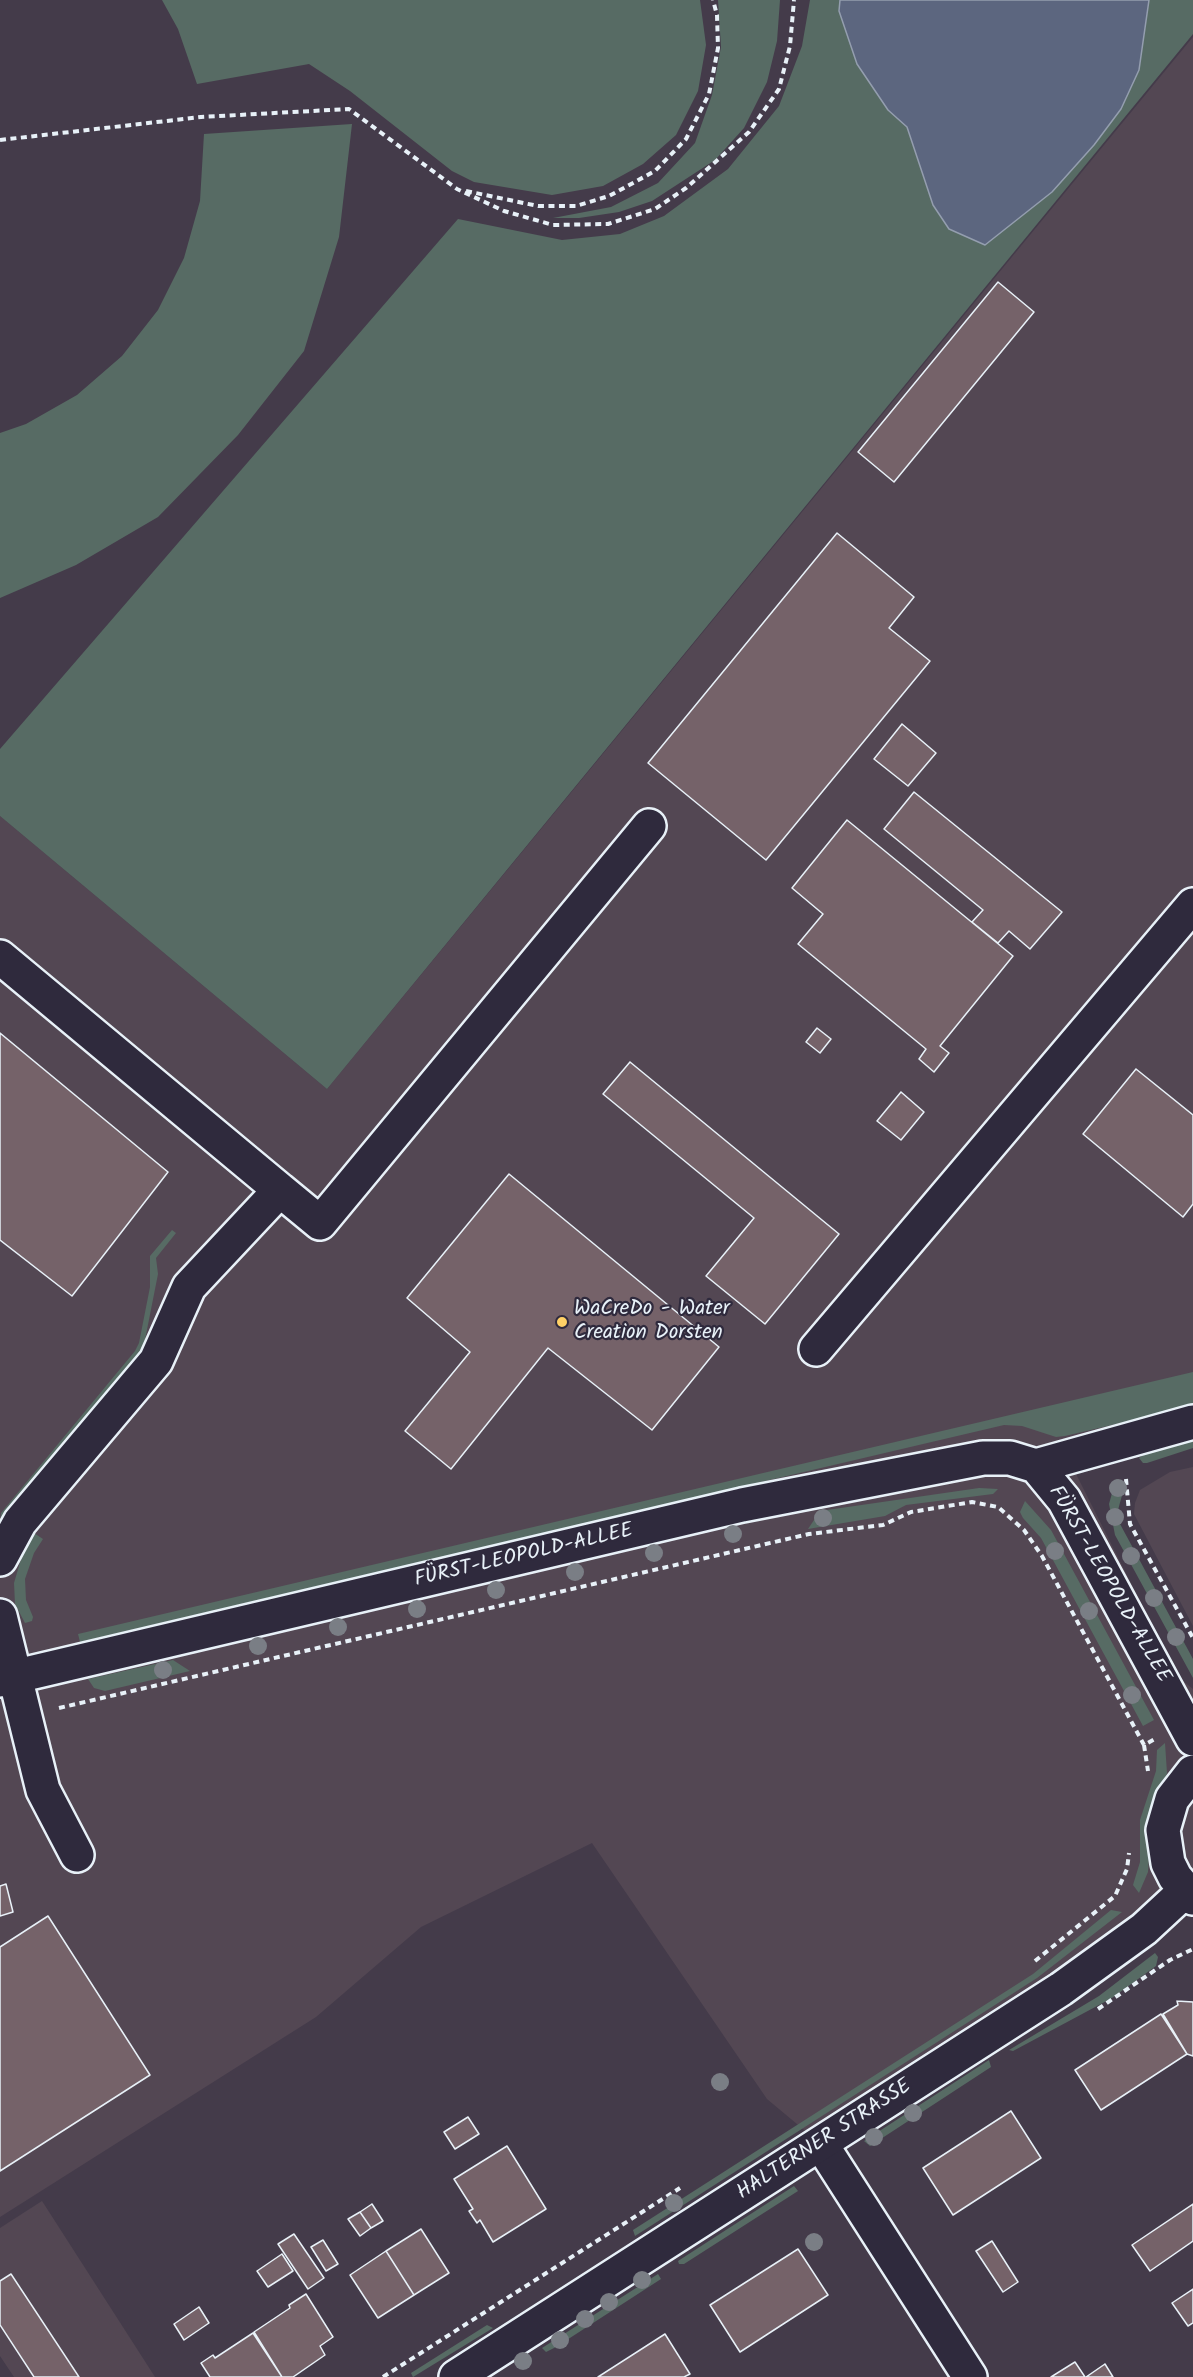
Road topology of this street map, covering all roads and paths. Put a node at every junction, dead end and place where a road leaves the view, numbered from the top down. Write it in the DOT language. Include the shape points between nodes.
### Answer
graph roads {
  1 [pos="713,0"];
  2 [pos="794,0"];
  3 [pos="0,140"];
  4 [pos="457,189"];
  5 [pos="649,826"];
  6 [pos="1193,905"];
  7 [pos="0,957"];
  8 [pos="280,1190"];
  9 [pos="816,1349"];
  10 [pos="1193,1422"];
  11 [pos="1036,1466"];
  12 [pos="1115,1477"];
  13 [pos="0,1558"];
  14 [pos="0,1616"];
  15 [pos="1193,1638"];
  16 [pos="7,1678"];
  17 [pos="24,1717"];
  18 [pos="1189,1731"];
  19 [pos="1144,1745"];
  20 [pos="1193,1772"];
  21 [pos="1148,1773"];
  22 [pos="1129,1846"];
  23 [pos="77,1854"];
  24 [pos="1189,1894"];
  25 [pos="1193,1949"];
  26 [pos="1030,1965"];
  27 [pos="1160,1968"];
  28 [pos="821,2144"];
  29 [pos="456,2377"];
  30 [pos="970,2377"];
  1 -- 4 [label="path" via="718,48 709,94 687,139 655,171 609,196 576,206 538,206"];
  2 -- 4 [label="path" via="790,46 779,89 749,132 655,210 608,224 553,225 504,211"];
  3 -- 4 [label="path" via="201,117 349,109"];
  5 -- 8 [label="street" via="320,1223"];
  6 -- 9 [label="street"];
  7 -- 8 [label="street"];
  8 -- 13 [label="street" via="189,1287 156,1361 20,1522"];
  10 -- 11 [label="street, FÜRST-LEOPOLD-ALLEE"];
  11 -- 16 [label="street, FÜRST-LEOPOLD-ALLEE" via="1010,1458 983,1458 742,1505"];
  11 -- 18 [label="street, FÜRST-LEOPOLD-ALLEE" via="1064,1500"];
  12 -- 15 [label="path" via="1127,1479 1130,1524"];
  14 -- 16 [label="street"];
  16 -- 17 [label="street"];
  17 -- 19 [label="path" via="809,1534 883,1525 911,1512 972,1502 998,1507 1030,1539"];
  17 -- 23 [label="street" via="43,1790"];
  18 -- 19 [label="path"];
  19 -- 21 [label="path"];
  20 -- 24 [label="street" via="1172,1799 1164,1830 1168,1863"];
  22 -- 26 [label="path" via="1127,1869 1115,1896"];
  24 -- 28 [label="street, HALTERNER STRASSE" via="1061,1989"];
  25 -- 27 [label="path"];
  28 -- 29 [label="street, HALTERNER STRASSE"];
  28 -- 30 [label="street"];
}
